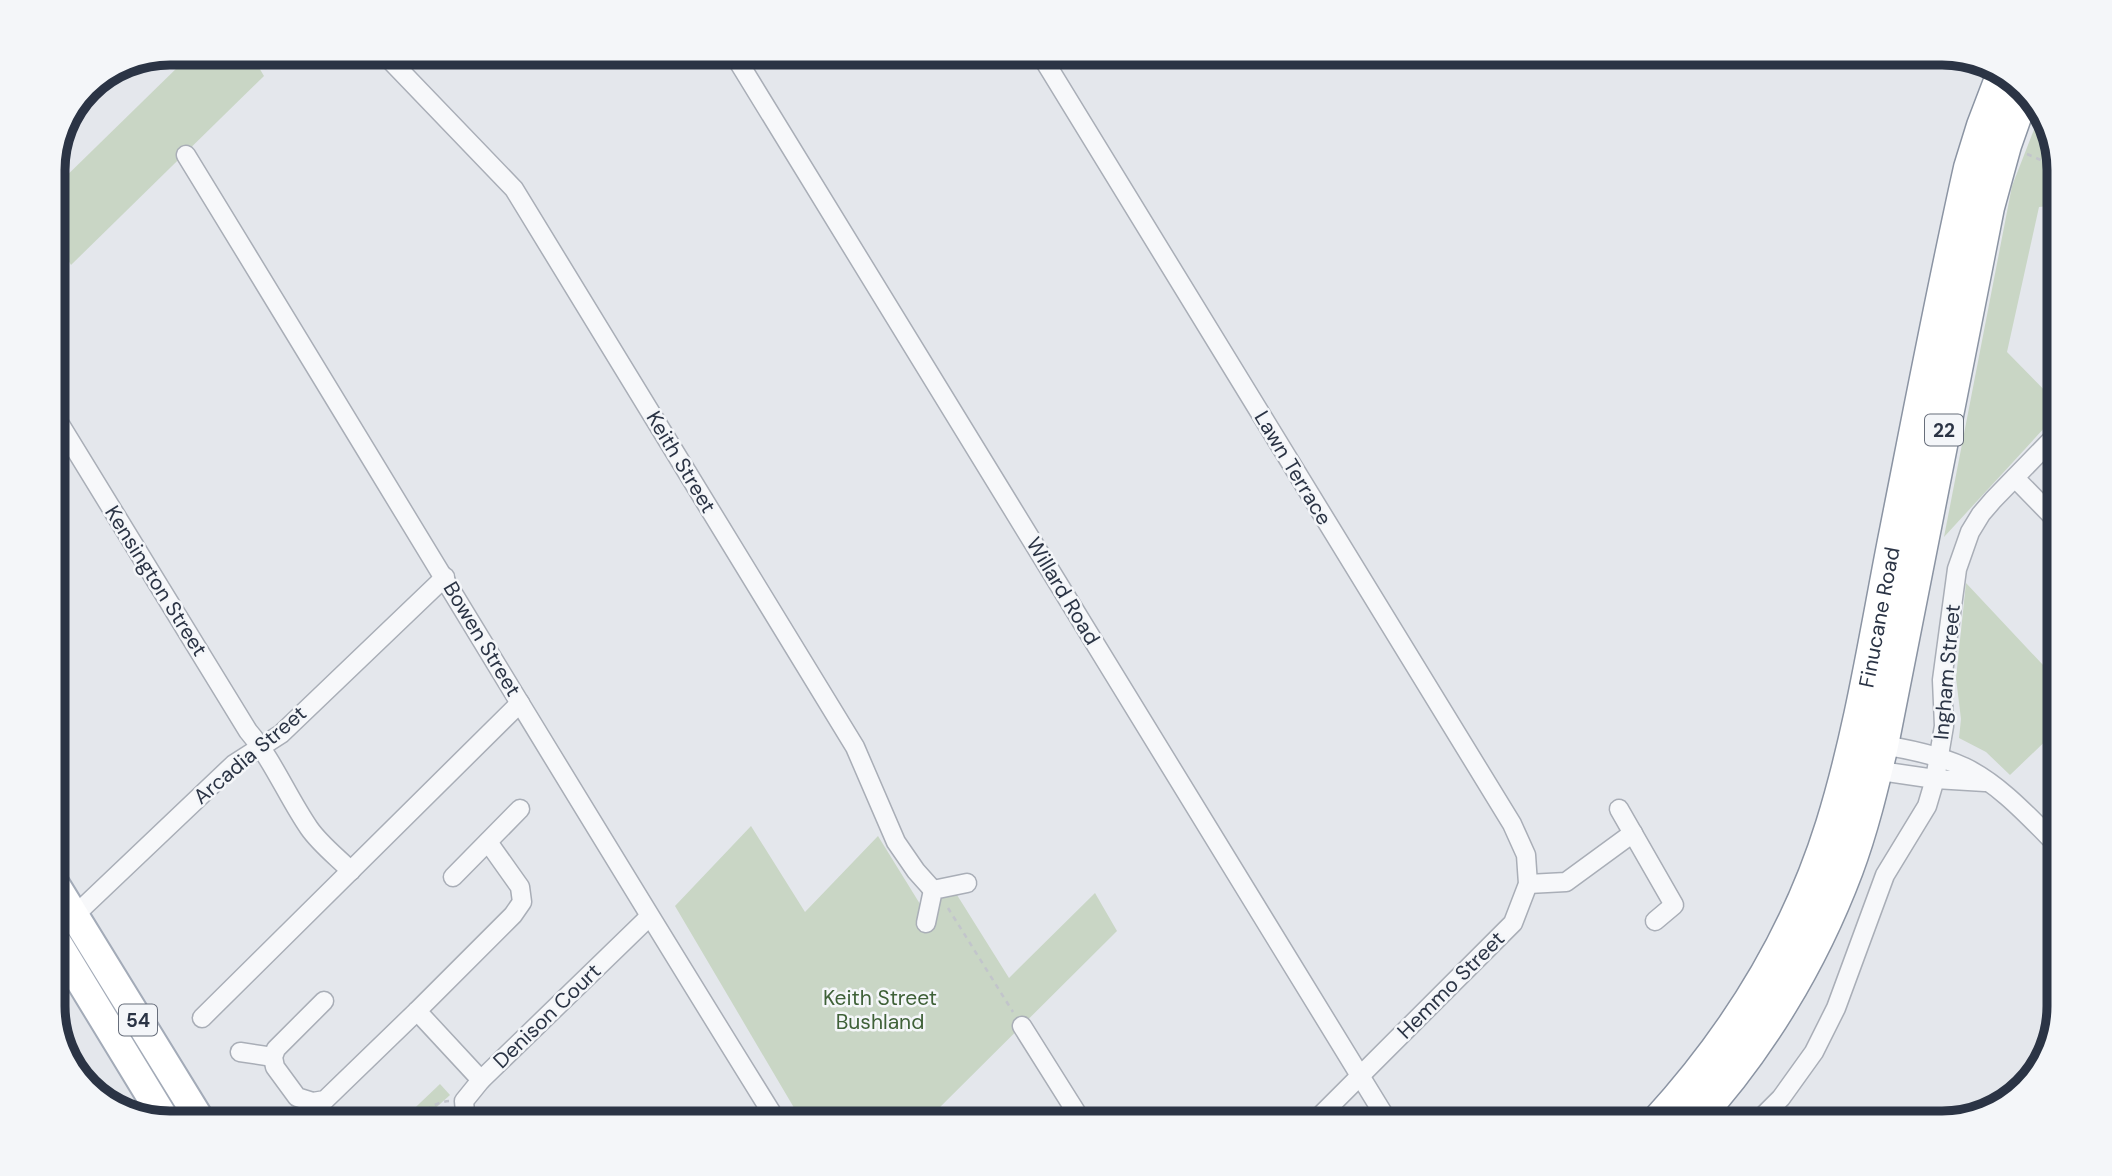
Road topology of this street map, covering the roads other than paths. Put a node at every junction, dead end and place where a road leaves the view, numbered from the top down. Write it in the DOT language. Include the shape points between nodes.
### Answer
graph roads {
  1 [pos="395,65"];
  2 [pos="740,65"];
  3 [pos="1047,65"];
  4 [pos="2000,82"];
  5 [pos="2021,100"];
  6 [pos="186,155"];
  7 [pos="65,433"];
  8 [pos="2047,445"];
  9 [pos="2015,478"];
  10 [pos="2047,511"];
  11 [pos="444,577"];
  12 [pos="520,703"];
  13 [pos="261,747"];
  14 [pos="1865,756"];
  15 [pos="1939,758"];
  16 [pos="1935,779"];
  17 [pos="1985,782"];
  18 [pos="520,809"];
  19 [pos="1619,809"];
  20 [pos="1633,833"];
  21 [pos="2047,834"];
  22 [pos="488,842"];
  23 [pos="351,871"];
  24 [pos="453,877"];
  25 [pos="967,883"];
  26 [pos="1528,884"];
  27 [pos="933,890"];
  28 [pos="649,917"];
  29 [pos="65,921"];
  30 [pos="1655,921"];
  31 [pos="926,923"];
  32 [pos="65,926"];
  33 [pos="65,956"];
  34 [pos="324,1001"];
  35 [pos="417,1011"];
  36 [pos="202,1018"];
  37 [pos="1756,1018"];
  38 [pos="1022,1026"];
  39 [pos="240,1052"];
  40 [pos="273,1057"];
  41 [pos="1361,1078"];
  42 [pos="481,1080"];
  43 [pos="159,1110"];
  44 [pos="193,1111"];
  45 [pos="465,1111"];
  46 [pos="770,1111"];
  47 [pos="1075,1111"];
  48 [pos="1327,1111"];
  49 [pos="1381,1111"];
  50 [pos="1667,1111"];
  51 [pos="1703,1111"];
  52 [pos="1768,1111"];
  1 -- 27 [label="street, Keith Street" via="514,189 855,747 896,842"];
  2 -- 41 [label="street, Willard Road"];
  3 -- 26 [label="street, Lawn Terrace" via="1512,824 1525,855"];
  4 -- 14 [label="highway, Finucane Road / 22" via="1966,188"];
  5 -- 14 [label="highway, Finucane Road / 22" via="1988,207"];
  6 -- 11 [label="street, Bowen Street"];
  7 -- 13 [label="street, Kensington Street"];
  8 -- 9 [label="street, Ingham Street"];
  9 -- 10 [label="street"];
  9 -- 15 [label="street, Ingham Street" via="1981,514 1957,569 1942,680 1944,726"];
  11 -- 12 [label="street, Bowen Street"];
  11 -- 13 [label="street, Arcadia Street" via="281,734"];
  12 -- 23 [label="street"];
  12 -- 28 [label="street, Bowen Street"];
  13 -- 23 [label="street, Kensington Street" via="311,831"];
  13 -- 29 [label="street, Arcadia Street" via="234,764"];
  14 -- 15 [label="street"];
  14 -- 16 [label="street"];
  14 -- 37 [label="highway, Finucane Road / 22" via="1775,959"];
  15 -- 16 [label="street, Ingham Street"];
  15 -- 17 [label="street"];
  16 -- 17 [label="street"];
  16 -- 52 [label="street" via="1927,806 1881,884 1836,1008 1814,1052"];
  17 -- 21 [label="street" via="2011,799"];
  18 -- 22 [label="street"];
  19 -- 20 [label="street"];
  20 -- 26 [label="street" via="1566,882"];
  20 -- 30 [label="street" via="1675,905"];
  22 -- 24 [label="street"];
  22 -- 35 [label="street" via="520,887 522,902"];
  23 -- 36 [label="street"];
  25 -- 27 [label="street"];
  26 -- 41 [label="street, Hemmo Street" via="1513,923"];
  27 -- 31 [label="street"];
  28 -- 42 [label="street, Denison Court"];
  28 -- 46 [label="street, Bowen Street"];
  32 -- 44 [label="main road, 54"];
  33 -- 43 [label="main road, 54"];
  34 -- 40 [label="street"];
  35 -- 40 [label="street" via="324,1100 297,1097 275,1068"];
  35 -- 42 [label="street"];
  37 -- 50 [label="highway, Finucane Road / 22"];
  37 -- 51 [label="highway, Finucane Road / 22" via="1737,1069"];
  38 -- 47 [label="street"];
  39 -- 40 [label="street"];
  41 -- 48 [label="street, Hemmo Street"];
  41 -- 49 [label="street, Willard Road"];
  42 -- 45 [label="street, Denison Court" via="464,1101"];
}
